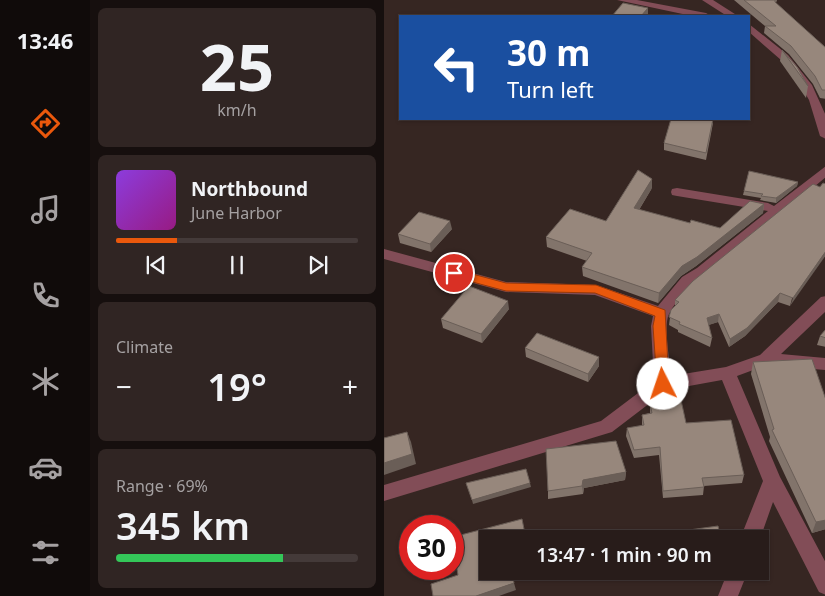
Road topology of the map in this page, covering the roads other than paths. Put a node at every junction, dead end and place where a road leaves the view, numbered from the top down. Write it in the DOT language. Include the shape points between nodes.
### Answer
graph roads {
  1 [pos="622,0"];
  2 [pos="708,0"];
  3 [pos="701,15"];
  4 [pos="731,15"];
  5 [pos="750,28"];
  6 [pos="825,136"];
  7 [pos="825,170"];
  8 [pos="678,192"];
  9 [pos="777,209"];
  10 [pos="384,254"];
  11 [pos="825,301"];
  12 [pos="661,314"];
  13 [pos="766,359"];
  14 [pos="825,364"];
  15 [pos="727,373"];
  16 [pos="663,384"];
  17 [pos="772,482"];
  18 [pos="384,493"];
  19 [pos="753,530"];
  20 [pos="734,580"];
  21 [pos="825,585"];
  22 [pos="728,596"];
  1 -- 3 [label="street"];
  2 -- 4 [label="street"];
  5 -- 6 [label="street" via="799,73 812,95"];
  7 -- 9 [label="street"];
  8 -- 9 [label="street"];
  9 -- 12 [label="street" via="687,281"];
  10 -- 12 [label="street" via="506,287 596,290"];
  11 -- 13 [label="street"];
  12 -- 16 [label="street" via="658,326"];
  13 -- 14 [label="street"];
  13 -- 15 [label="street"];
  15 -- 16 [label="street"];
  15 -- 17 [label="street"];
  16 -- 18 [label="street" via="606,426"];
  17 -- 19 [label="street"];
  17 -- 21 [label="street"];
  20 -- 22 [label="street"];
}
